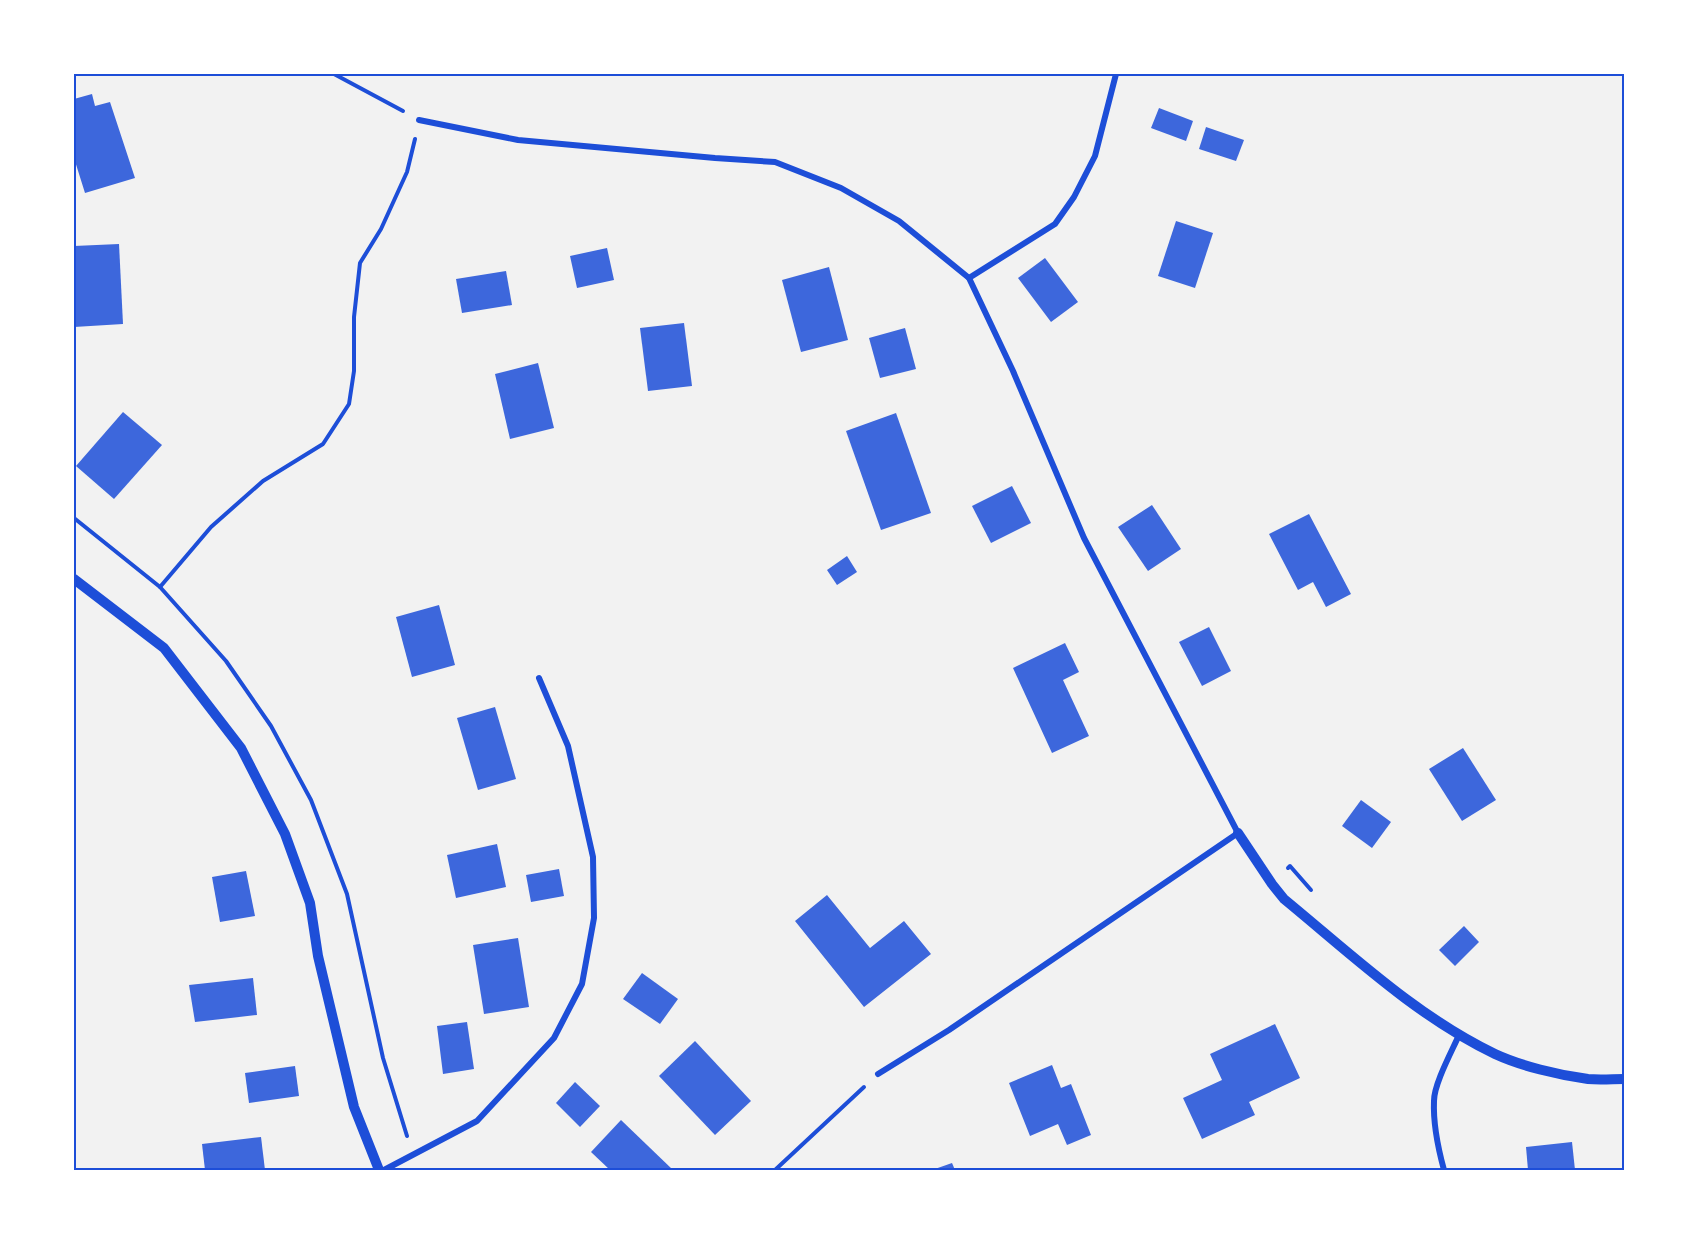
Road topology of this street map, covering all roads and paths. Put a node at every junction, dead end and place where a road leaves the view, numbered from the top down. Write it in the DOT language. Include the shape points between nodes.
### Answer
graph roads {
  1 [pos="334,74"];
  2 [pos="1116,74"];
  3 [pos="419,120"];
  4 [pos="969,278"];
  5 [pos="74,579"];
  6 [pos="160,587"];
  7 [pos="539,678"];
  8 [pos="1238,833"];
  9 [pos="1272,884"];
  10 [pos="1313,893"];
  11 [pos="1459,1035"];
  12 [pos="878,1074"];
  13 [pos="1624,1079"];
  14 [pos="379,1170"];
  15 [pos="384,1170"];
  16 [pos="775,1170"];
  17 [pos="1444,1170"];
  1 -- 3 [label="path"];
  2 -- 4 [label="street" via="1095,156 1055,224"];
  3 -- 4 [label="street" via="518,140 775,162 841,188 899,220"];
  3 -- 6 [label="path" via="407,172 381,229 360,262 349,404 323,444 263,481 211,527"];
  4 -- 8 [label="street" via="1084,538"];
  5 -- 14 [label="street" via="164,648 241,748 285,834 310,903 318,956 354,1107"];
  7 -- 15 [label="street" via="568,746 593,857 594,918 582,984 554,1038 477,1121"];
  8 -- 9 [label="street"];
  8 -- 12 [label="street"];
  9 -- 10 [label="path" via="1290,866"];
  9 -- 11 [label="street" via="1284,899 1404,997"];
  11 -- 13 [label="street" via="1523,1065 1589,1079"];
  11 -- 17 [label="street" via="1433,1099"];
  12 -- 16 [label="path"];
}
